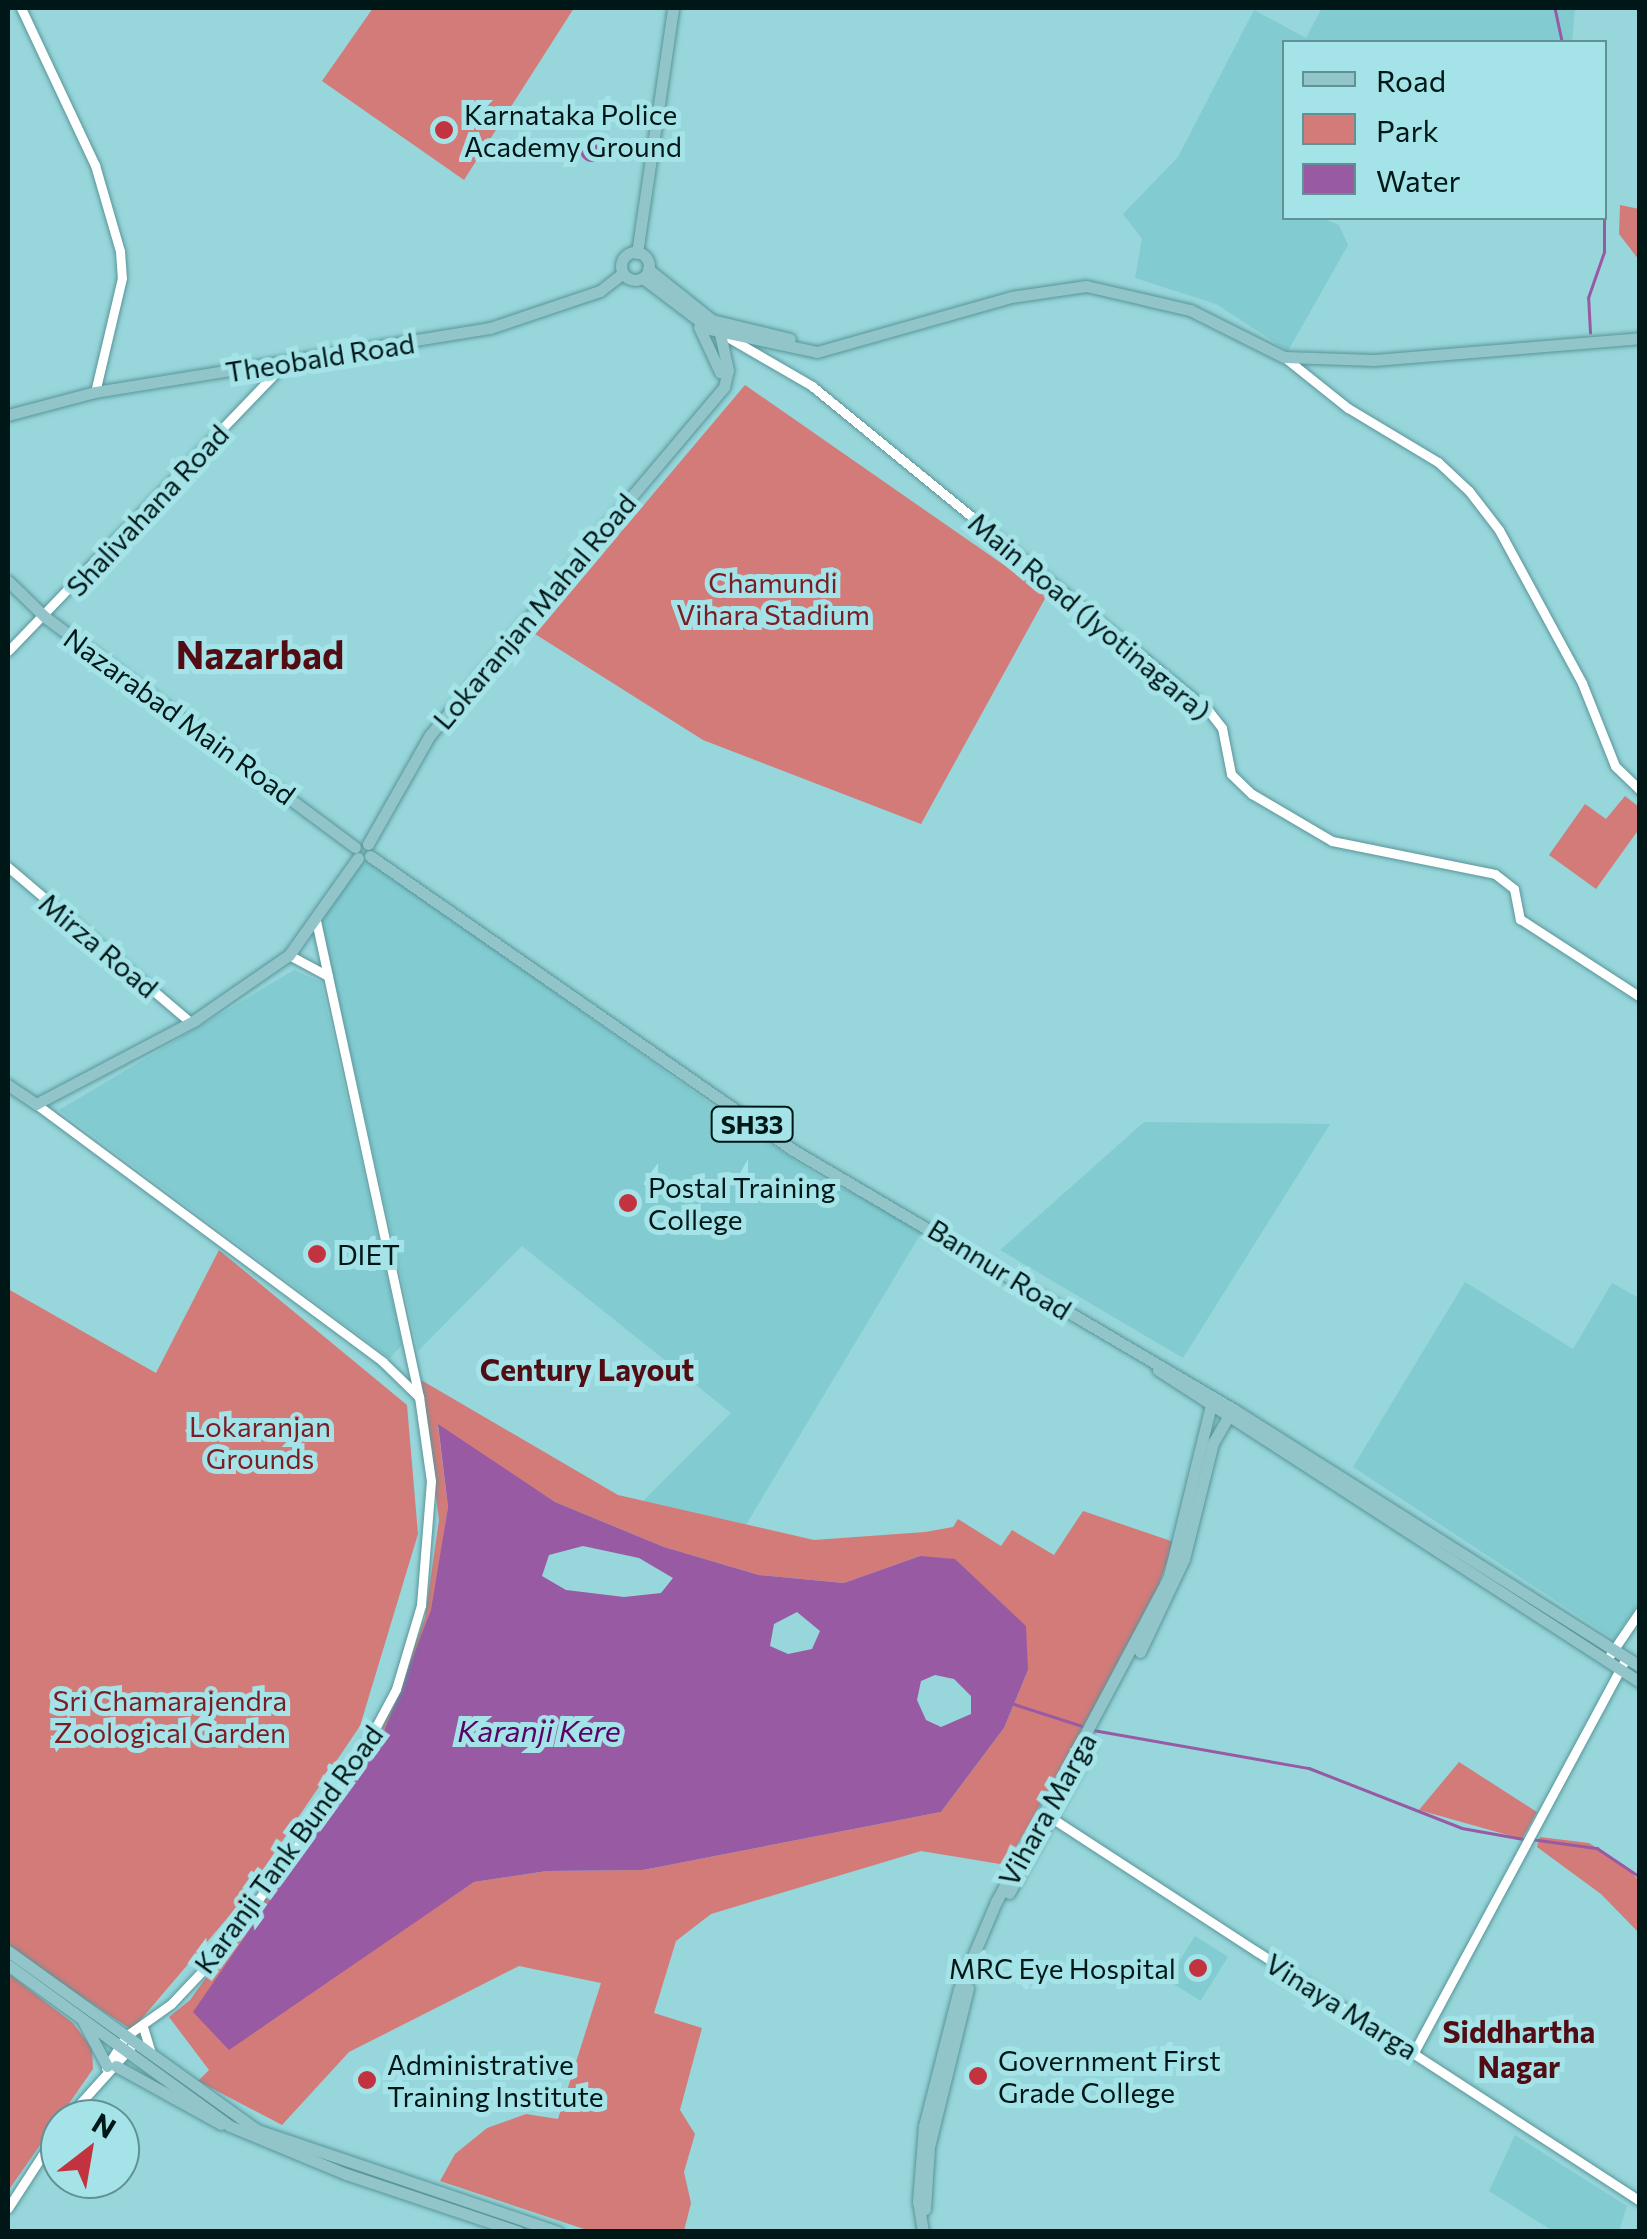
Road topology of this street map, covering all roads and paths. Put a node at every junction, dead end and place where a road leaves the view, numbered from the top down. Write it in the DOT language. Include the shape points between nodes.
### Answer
graph roads {
  1 [pos="21,8"];
  2 [pos="672,8"];
  3 [pos="637,253"];
  4 [pos="646,274"];
  5 [pos="625,276"];
  6 [pos="686,311"];
  7 [pos="719,327"];
  8 [pos="1640,338"];
  9 [pos="1284,357"];
  10 [pos="283,365"];
  11 [pos="720,391"];
  12 [pos="95,392"];
  13 [pos="8,415"];
  14 [pos="8,581"];
  15 [pos="46,617"];
  16 [pos="8,650"];
  17 [pos="1640,790"];
  18 [pos="363,851"];
  19 [pos="8,867"];
  20 [pos="316,920"];
  21 [pos="289,955"];
  22 [pos="328,976"];
  23 [pos="1640,997"];
  24 [pos="191,1023"];
  25 [pos="8,1085"];
  26 [pos="36,1104"];
  27 [pos="1152,1363"];
  28 [pos="419,1397"];
  29 [pos="1210,1409"];
  30 [pos="1229,1414"];
  31 [pos="1640,1611"];
  32 [pos="1610,1655"];
  33 [pos="1623,1664"];
  34 [pos="1640,1666"];
  35 [pos="1640,1682"];
  36 [pos="1095,1729"];
  37 [pos="1048,1816"];
  38 [pos="8,1951"];
  39 [pos="8,1965"];
  40 [pos="82,2018"];
  41 [pos="144,2026"];
  42 [pos="127,2044"];
  43 [pos="1414,2052"];
  44 [pos="155,2059"];
  45 [pos="109,2067"];
  46 [pos="83,2099"];
  47 [pos="230,2126"];
  48 [pos="40,2159"];
  49 [pos="1640,2200"];
  50 [pos="8,2208"];
  51 [pos="923,2225"];
  52 [pos="519,2232"];
  53 [pos="558,2232"];
  1 -- 12 [label="street" via="95,165 120,251 122,278"];
  2 -- 3 [label="main road"];
  3 -- 4 [label="main road"];
  3 -- 5 [label="main road" via="623,259"];
  4 -- 5 [label="main road"];
  4 -- 6 [label="main road"];
  4 -- 7 [label="main road"];
  5 -- 10 [label="main road, Theobald Road" via="600,292 490,328"];
  6 -- 7 [label="main road"];
  6 -- 11 [label="main road" via="716,352"];
  7 -- 9 [label="main road" via="827,344 1011,290 1086,279 1191,303"];
  7 -- 11 [label="main road" via="728,370"];
  7 -- 23 [label="street, Main Road (Jyotinagara)" via="824,396 1208,710 1222,728 1231,774 1252,794 1332,841 1495,874 1514,889 1520,919"];
  8 -- 9 [label="main road" via="1374,360"];
  9 -- 17 [label="street" via="1348,408 1438,462 1469,491 1499,530 1582,682 1616,766"];
  10 -- 12 [label="main road, Theobald Road"];
  10 -- 15 [label="street, Shalivahana Road"];
  11 -- 18 [label="main road, Lokaranjan Mahal Road" via="440,722"];
  12 -- 13 [label="main road, Theobald Road"];
  14 -- 15 [label="main road, Nazarabad Main Road"];
  15 -- 16 [label="street, Shalivahana Road"];
  15 -- 18 [label="main road, Nazarabad Main Road"];
  18 -- 20 [label="main road, Lokaranjan Mahal Road"];
  18 -- 27 [label="main road, Bannur Road / SH33" via="778,1141 980,1254"];
  19 -- 24 [label="street, Mirza Road"];
  20 -- 21 [label="main road, Lokaranjan Mahal Road"];
  20 -- 22 [label="street, Karanji Tank Bund Road"];
  21 -- 22 [label="street"];
  21 -- 24 [label="main road, Lokaranjan Mahal Road"];
  22 -- 28 [label="street, Karanji Tank Bund Road"];
  24 -- 26 [label="main road, Lokaranjan Mahal Road"];
  25 -- 26 [label="main road"];
  26 -- 28 [label="street" via="392,1370"];
  27 -- 29 [label="main road"];
  27 -- 30 [label="main road, Bannur Road / SH33"];
  28 -- 41 [label="street, Karanji Tank Bund Road" via="431,1481 430,1548 396,1689 356,1764 229,1940"];
  29 -- 30 [label="main road"];
  29 -- 36 [label="main road, Vihara Marga" via="1169,1576"];
  30 -- 32 [label="main road, Bannur Road / SH33"];
  30 -- 36 [label="main road, Vihara Marga" via="1168,1597"];
  31 -- 32 [label="street"];
  32 -- 33 [label="main road, Bannur Road / SH33"];
  33 -- 34 [label="main road, Bannur Road / SH33"];
  33 -- 35 [label="main road"];
  33 -- 43 [label="street"];
  36 -- 37 [label="main road, Vihara Marga"];
  37 -- 43 [label="street, Vinaya Marga"];
  37 -- 51 [label="main road, Vihara Marga" via="972,1970 930,2147"];
  38 -- 42 [label="main road"];
  39 -- 40 [label="main road"];
  40 -- 42 [label="main road"];
  40 -- 45 [label="main road"];
  41 -- 42 [label="street, Karanji Tank Bund Road"];
  41 -- 44 [label="street"];
  42 -- 44 [label="main road"];
  42 -- 45 [label="street"];
  42 -- 47 [label="main road"];
  43 -- 49 [label="street, Vinaya Marga"];
  44 -- 53 [label="main road" via="223,2110 291,2145"];
  45 -- 46 [label="street"];
  45 -- 47 [label="main road"];
  47 -- 52 [label="main road" via="346,2174"];
  48 -- 50 [label="street"];
}
